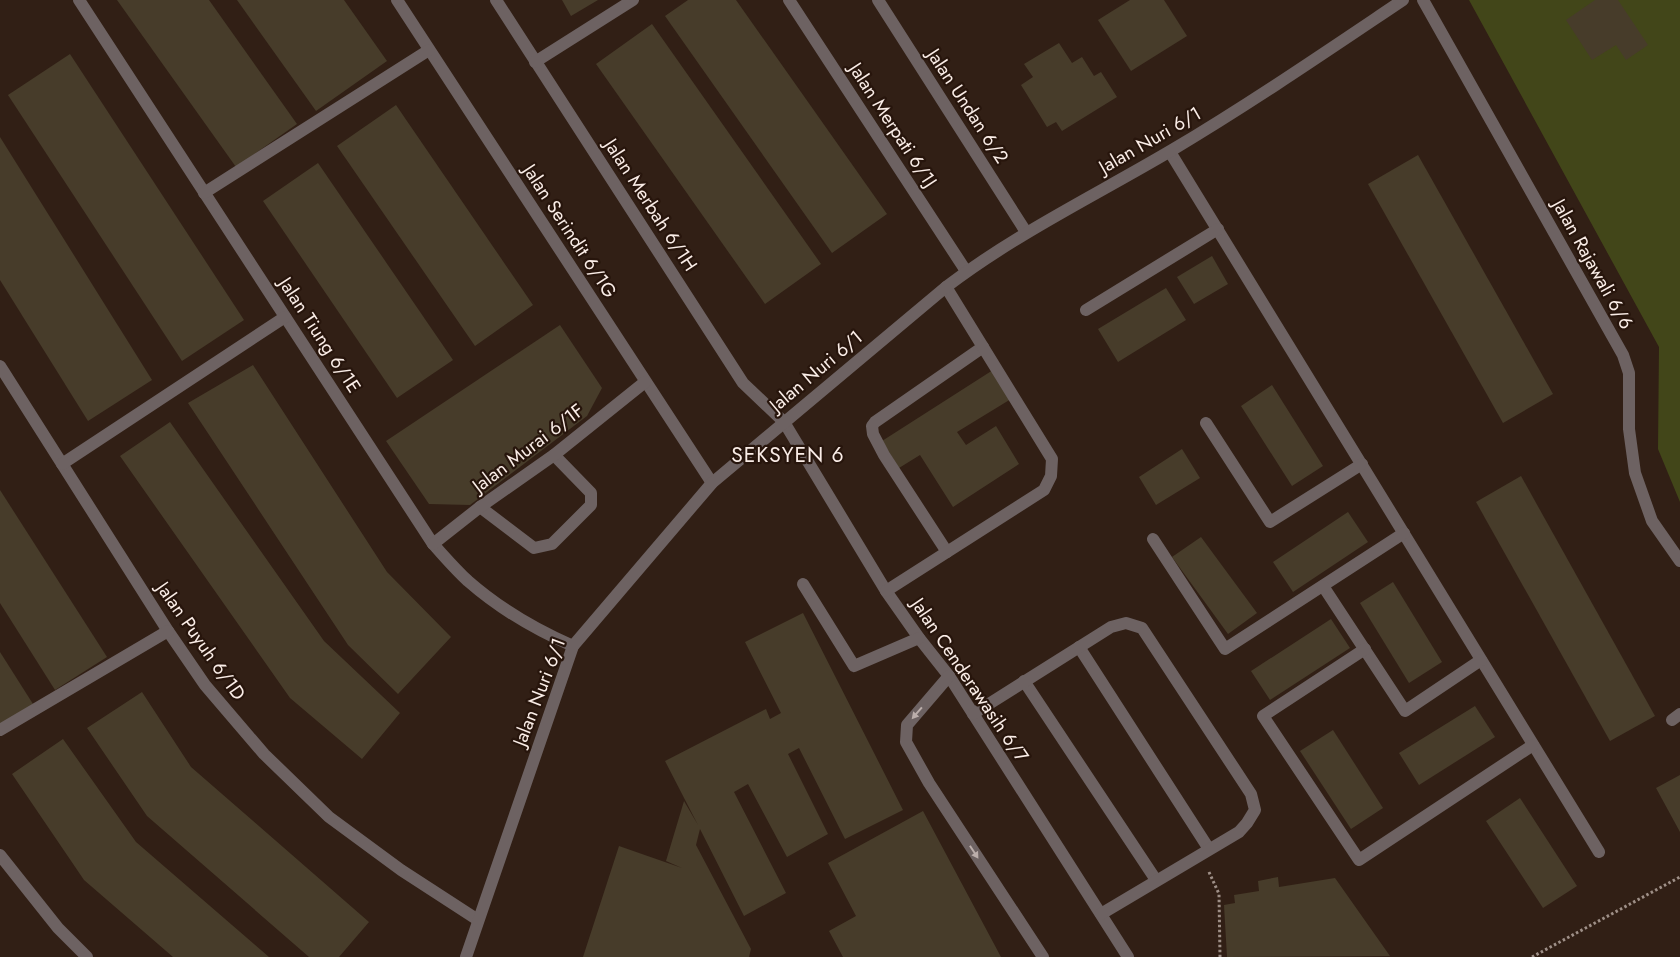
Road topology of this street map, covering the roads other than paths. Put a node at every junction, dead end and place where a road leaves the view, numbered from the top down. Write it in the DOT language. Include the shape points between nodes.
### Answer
graph roads {
  1 [pos="79,0"];
  2 [pos="397,0"];
  3 [pos="496,0"];
  4 [pos="633,0"];
  5 [pos="788,0"];
  6 [pos="878,0"];
  7 [pos="1403,0"];
  8 [pos="1422,0"];
  9 [pos="429,50"];
  10 [pos="535,62"];
  11 [pos="1170,152"];
  12 [pos="204,192"];
  13 [pos="1218,229"];
  14 [pos="1026,232"];
  15 [pos="966,271"];
  16 [pos="946,287"];
  17 [pos="1086,310"];
  18 [pos="285,317"];
  19 [pos="983,347"];
  20 [pos="0,366"];
  21 [pos="645,382"];
  22 [pos="784,422"];
  23 [pos="1206,423"];
  24 [pos="554,455"];
  25 [pos="62,464"];
  26 [pos="1362,464"];
  27 [pos="712,483"];
  28 [pos="480,507"];
  29 [pos="1404,533"];
  30 [pos="1153,538"];
  31 [pos="433,544"];
  32 [pos="947,552"];
  33 [pos="1680,561"];
  34 [pos="803,584"];
  35 [pos="1323,586"];
  36 [pos="886,591"];
  37 [pos="168,631"];
  38 [pos="919,638"];
  39 [pos="573,646"];
  40 [pos="1079,647"];
  41 [pos="1365,650"];
  42 [pos="1481,660"];
  43 [pos="949,676"];
  44 [pos="1024,681"];
  45 [pos="973,714"];
  46 [pos="0,730"];
  47 [pos="1533,745"];
  48 [pos="1204,852"];
  49 [pos="1599,852"];
  50 [pos="0,855"];
  51 [pos="1156,880"];
  52 [pos="1101,914"];
  53 [pos="478,920"];
  54 [pos="87,957"];
  55 [pos="466,957"];
  56 [pos="1042,957"];
  57 [pos="1128,957"];
  1 -- 12 [label="street, Jalan Tiung 6/1E"];
  2 -- 9 [label="street, Jalan Serindit 6/1G"];
  3 -- 10 [label="street, Jalan Merbah 6/1H"];
  4 -- 10 [label="street"];
  5 -- 15 [label="street, Jalan Merpati 6/1J"];
  6 -- 14 [label="street, Jalan Undan 6/2"];
  7 -- 11 [label="street, Jalan Nuri 6/1"];
  8 -- 33 [label="street, Jalan Rajawali 6/6" via="1623,355 1629,373 1629,429 1635,473 1652,521"];
  9 -- 12 [label="street"];
  9 -- 21 [label="street, Jalan Serindit 6/1G"];
  10 -- 22 [label="street, Jalan Merbah 6/1H" via="743,383"];
  11 -- 13 [label="street"];
  11 -- 14 [label="street, Jalan Nuri 6/1"];
  12 -- 18 [label="street, Jalan Tiung 6/1E"];
  13 -- 17 [label="street"];
  13 -- 26 [label="street"];
  14 -- 15 [label="street, Jalan Nuri 6/1"];
  15 -- 16 [label="street, Jalan Nuri 6/1"];
  16 -- 19 [label="street"];
  16 -- 22 [label="street, Jalan Nuri 6/1"];
  18 -- 25 [label="street"];
  18 -- 31 [label="street, Jalan Tiung 6/1E"];
  19 -- 32 [label="street" via="1052,459 1051,476 1044,490"];
  19 -- 32 [label="street" via="872,426 884,455"];
  20 -- 25 [label="street, Jalan Puyuh 6/1D"];
  21 -- 24 [label="street, Jalan Murai 6/1F"];
  21 -- 27 [label="street, Jalan Serindit 6/1G"];
  22 -- 27 [label="street, Jalan Nuri 6/1"];
  22 -- 36 [label="street, Jalan Cenderawasih 6/7"];
  23 -- 26 [label="street" via="1270,522"];
  24 -- 28 [label="street, Jalan Murai 6/1F"];
  24 -- 28 [label="street" via="591,493 591,505 552,544 534,548"];
  25 -- 37 [label="street, Jalan Puyuh 6/1D"];
  26 -- 29 [label="street"];
  27 -- 39 [label="street, Jalan Nuri 6/1"];
  28 -- 31 [label="street, Jalan Murai 6/1F"];
  29 -- 35 [label="street"];
  29 -- 42 [label="street"];
  30 -- 35 [label="street" via="1225,649"];
  31 -- 39 [label="street, Jalan Tiung 6/1E" via="468,580 502,608 541,633"];
  32 -- 36 [label="street"];
  34 -- 38 [label="street" via="854,666"];
  35 -- 41 [label="street"];
  36 -- 38 [label="street, Jalan Cenderawasih 6/7"];
  37 -- 46 [label="street"];
  37 -- 53 [label="street, Jalan Puyuh 6/1D" via="205,685 264,754 330,816 401,870"];
  38 -- 43 [label="street, Jalan Cenderawasih 6/7"];
  39 -- 53 [label="street, Jalan Nuri 6/1"];
  40 -- 44 [label="street"];
  40 -- 48 [label="street"];
  40 -- 48 [label="street" via="1110,627 1126,624 1142,628 1251,794 1255,810 1247,823 1239,832"];
  41 -- 42 [label="street" via="1405,711"];
  41 -- 47 [label="street" via="1263,716 1359,860"];
  42 -- 47 [label="street"];
  43 -- 45 [label="street, Jalan Cenderawasih 6/7"];
  43 -- 56 [label="street, one-way" via="907,725 906,742 929,784"];
  44 -- 45 [label="street"];
  44 -- 51 [label="street"];
  45 -- 52 [label="street, Jalan Cenderawasih 6/7"];
  47 -- 49 [label="street"];
  48 -- 51 [label="street"];
  50 -- 54 [label="street" via="58,928"];
  51 -- 52 [label="street"];
  52 -- 57 [label="street, Jalan Cenderawasih 6/7"];
  53 -- 55 [label="street, Jalan Nuri 6/1"];
}
